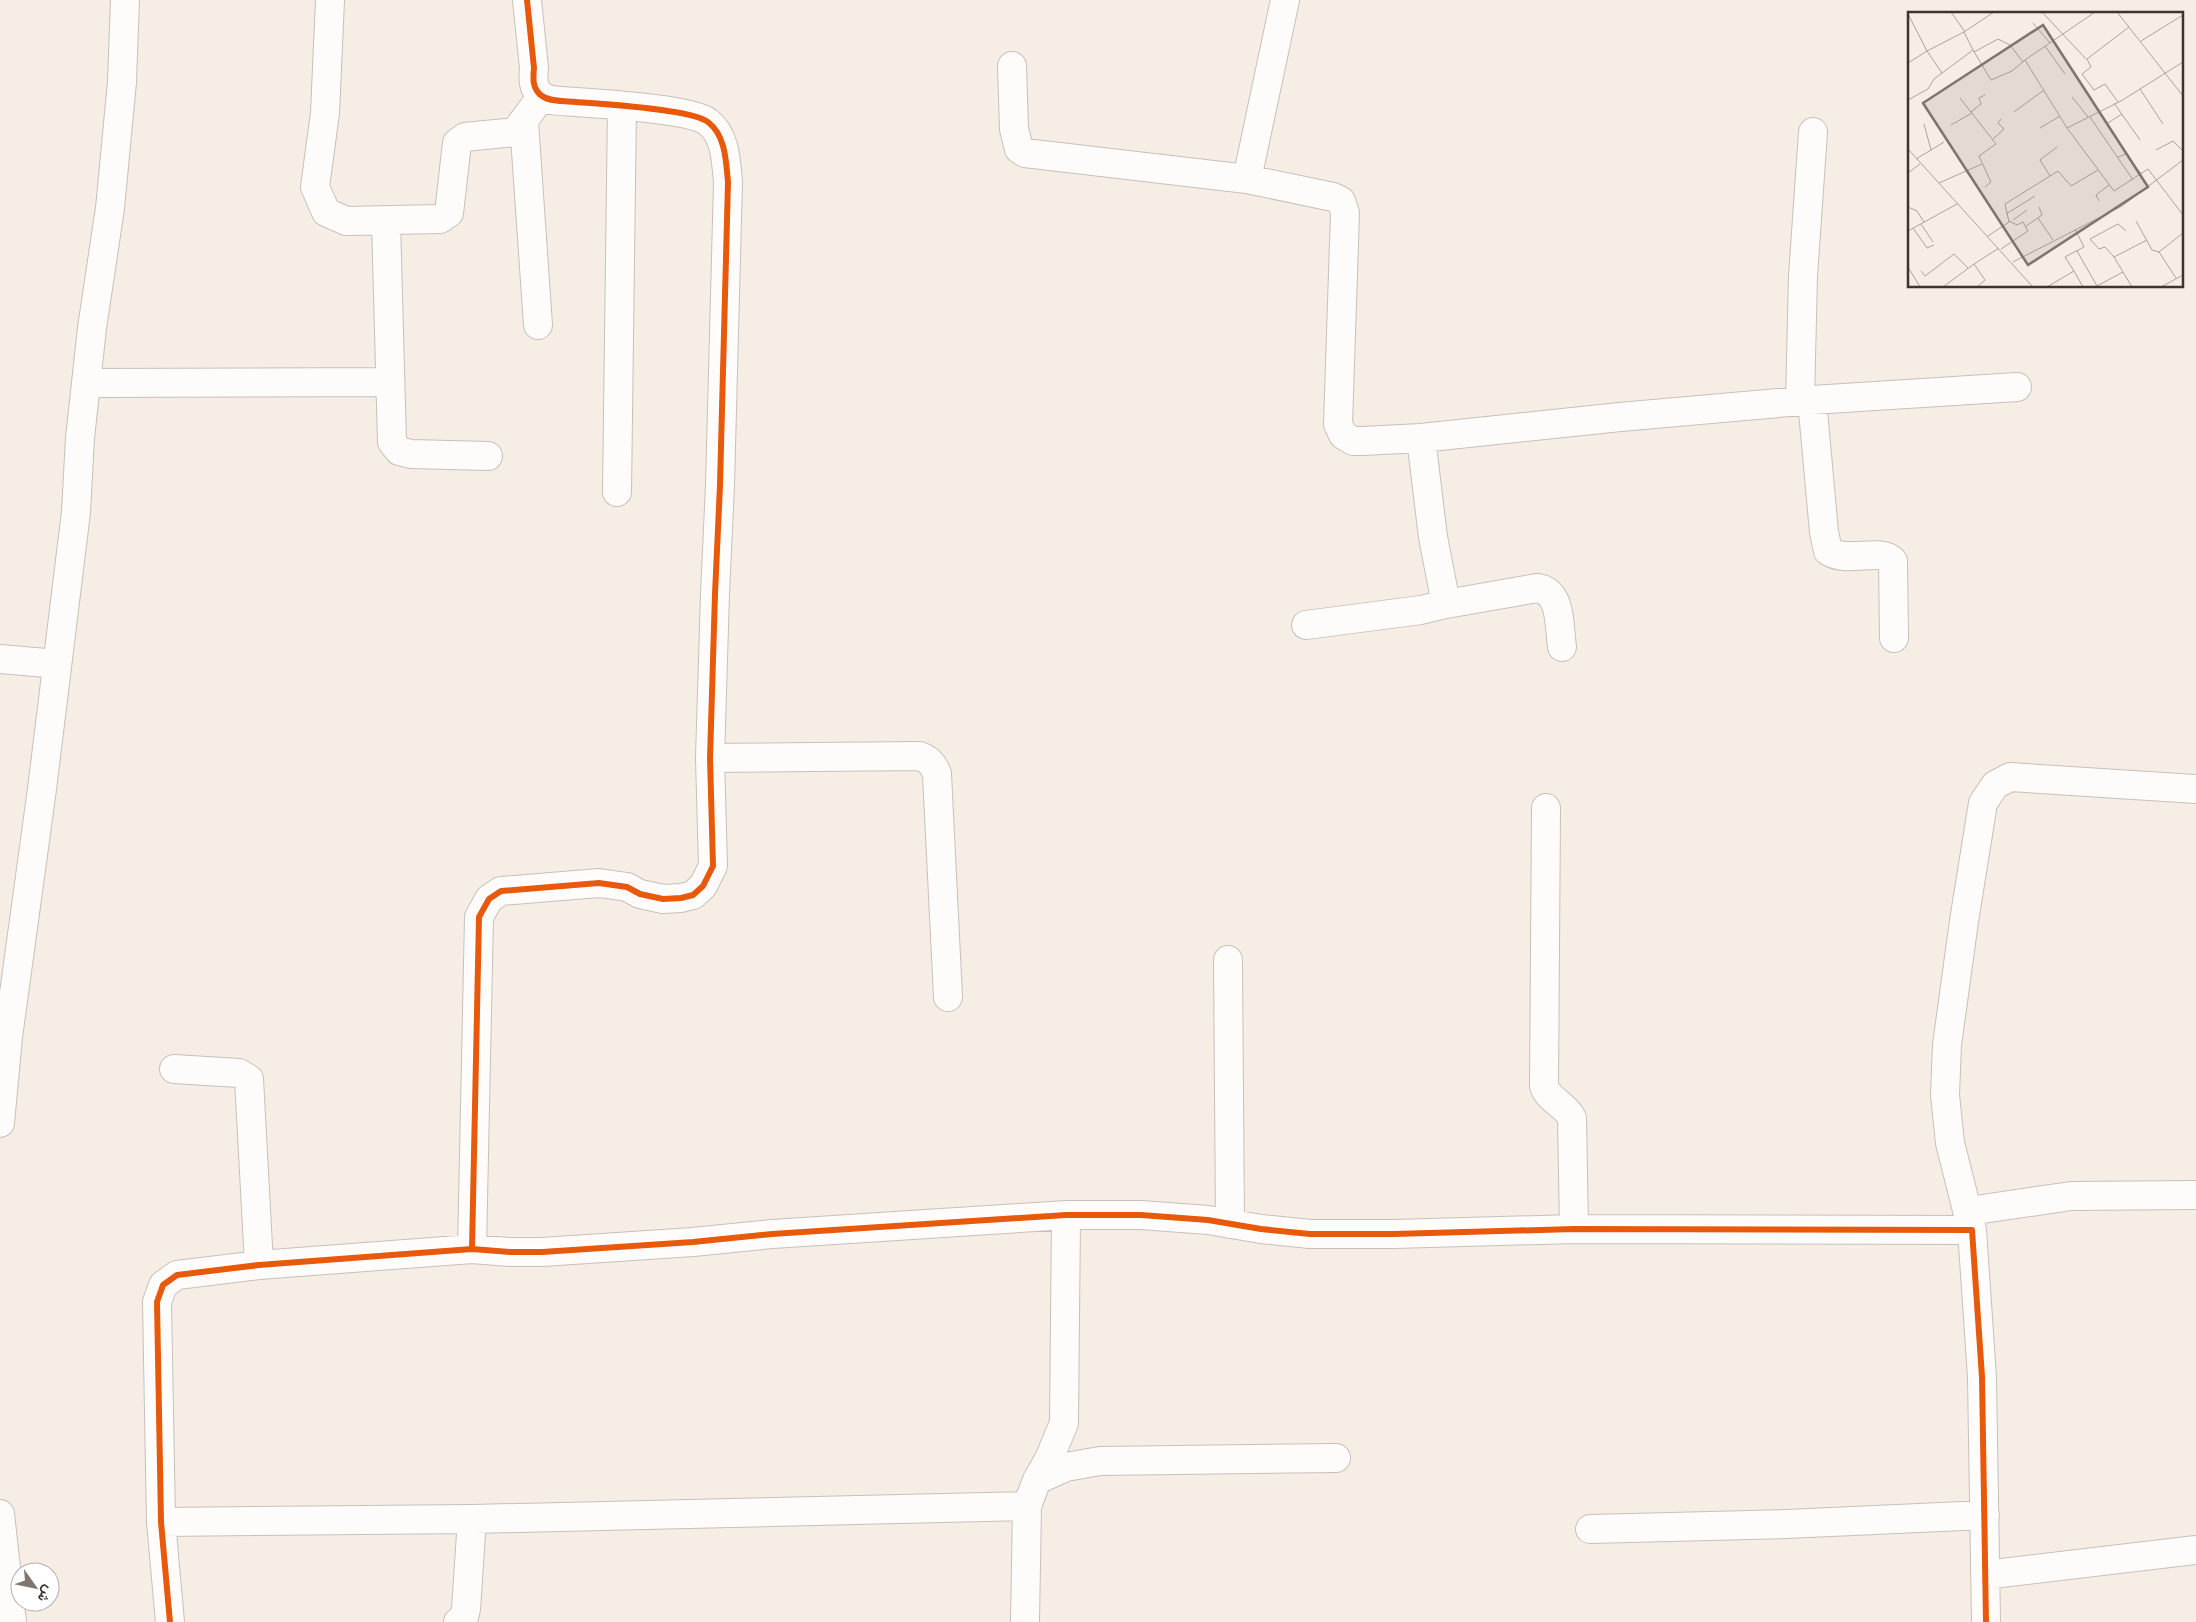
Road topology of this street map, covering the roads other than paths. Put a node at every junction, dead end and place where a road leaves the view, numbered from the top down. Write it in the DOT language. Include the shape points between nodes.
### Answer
graph roads {
  1 [pos="125,0"];
  2 [pos="330,0"];
  3 [pos="527,0"];
  4 [pos="1285,0"];
  5 [pos="1012,66"];
  6 [pos="542,96"];
  7 [pos="622,106"];
  8 [pos="524,122"];
  9 [pos="1813,132"];
  10 [pos="1247,179"];
  11 [pos="386,222"];
  12 [pos="538,325"];
  13 [pos="390,382"];
  14 [pos="87,383"];
  15 [pos="2017,387"];
  16 [pos="1806,401"];
  17 [pos="1421,438"];
  18 [pos="488,456"];
  19 [pos="616,492"];
  20 [pos="1446,604"];
  21 [pos="1306,625"];
  22 [pos="1894,638"];
  23 [pos="1562,647"];
  24 [pos="0,659"];
  25 [pos="57,664"];
  26 [pos="710,758"];
  27 [pos="2196,789"];
  28 [pos="1546,808"];
  29 [pos="1228,960"];
  30 [pos="948,998"];
  31 [pos="174,1069"];
  32 [pos="0,1123"];
  33 [pos="2196,1195"];
  34 [pos="1066,1215"];
  35 [pos="1971,1221"];
  36 [pos="1230,1224"];
  37 [pos="1574,1229"];
  38 [pos="472,1249"];
  39 [pos="259,1264"];
  40 [pos="1336,1458"];
  41 [pos="1036,1480"];
  42 [pos="1027,1506"];
  43 [pos="0,1514"];
  44 [pos="1985,1515"];
  45 [pos="472,1519"];
  46 [pos="161,1522"];
  47 [pos="1590,1529"];
  48 [pos="2196,1550"];
  49 [pos="1985,1575"];
  50 [pos="12,1622"];
  51 [pos="170,1622"];
  52 [pos="458,1622"];
  53 [pos="1025,1622"];
  54 [pos="1986,1622"];
  1 -- 14 [label="street" via="122,82 110,208"];
  2 -- 11 [label="street" via="325,113 315,187 326,212 336,217 346,221"];
  3 -- 6 [label="street" via="533,78"];
  4 -- 10 [label="street"];
  5 -- 10 [label="street" via="1014,129 1019,149 1025,154"];
  6 -- 7 [label="street"];
  6 -- 8 [label="street"];
  7 -- 19 [label="street"];
  7 -- 26 [label="street" via="694,116 708,122 718,135 725,153 721,465"];
  8 -- 11 [label="street" via="511,134 465,137 457,143 449,213 440,220"];
  8 -- 12 [label="street"];
  9 -- 16 [label="street" via="1803,276"];
  10 -- 17 [label="street" via="1333,196 1340,201 1345,213 1338,424 1343,434 1353,441"];
  11 -- 13 [label="street"];
  13 -- 14 [label="street"];
  13 -- 18 [label="street" via="392,442 399,451"];
  14 -- 25 [label="street" via="76,512"];
  15 -- 16 [label="street"];
  16 -- 17 [label="street"];
  16 -- 22 [label="street" via="1828,550 1836,556 1886,556 1893,561"];
  17 -- 20 [label="street" via="1433,538"];
  20 -- 21 [label="street"];
  20 -- 23 [label="street" via="1546,589 1556,604"];
  24 -- 25 [label="street"];
  25 -- 32 [label="street" via="8,1037"];
  26 -- 30 [label="street" via="920,756 935,767"];
  26 -- 38 [label="street" via="713,866 703,886 693,895 663,900 627,887 599,883 501,891 489,899 479,917"];
  27 -- 35 [label="street" via="2010,777 1995,785 1983,803 1947,1045 1945,1096 1950,1143"];
  28 -- 37 [label="street" via="1544,1086 1547,1095 1568,1109 1572,1118"];
  29 -- 36 [label="street"];
  31 -- 39 [label="street" via="239,1072 249,1079"];
  33 -- 35 [label="street" via="2071,1196"];
  34 -- 36 [label="street" via="1141,1215"];
  34 -- 38 [label="street" via="542,1252"];
  34 -- 41 [label="street" via="1064,1423 1056,1446"];
  35 -- 37 [label="street"];
  35 -- 44 [label="street" via="1982,1377"];
  36 -- 37 [label="street" via="1310,1234"];
  38 -- 39 [label="street"];
  39 -- 46 [label="street" via="177,1275 163,1285 156,1302"];
  40 -- 41 [label="street" via="1100,1461 1066,1467"];
  41 -- 42 [label="street"];
  42 -- 45 [label="street"];
  42 -- 53 [label="street"];
  43 -- 50 [label="street"];
  44 -- 47 [label="street"];
  44 -- 49 [label="street"];
  45 -- 46 [label="street"];
  45 -- 52 [label="street" via="466,1609"];
  46 -- 51 [label="street"];
  48 -- 49 [label="street"];
  49 -- 54 [label="street"];
}
